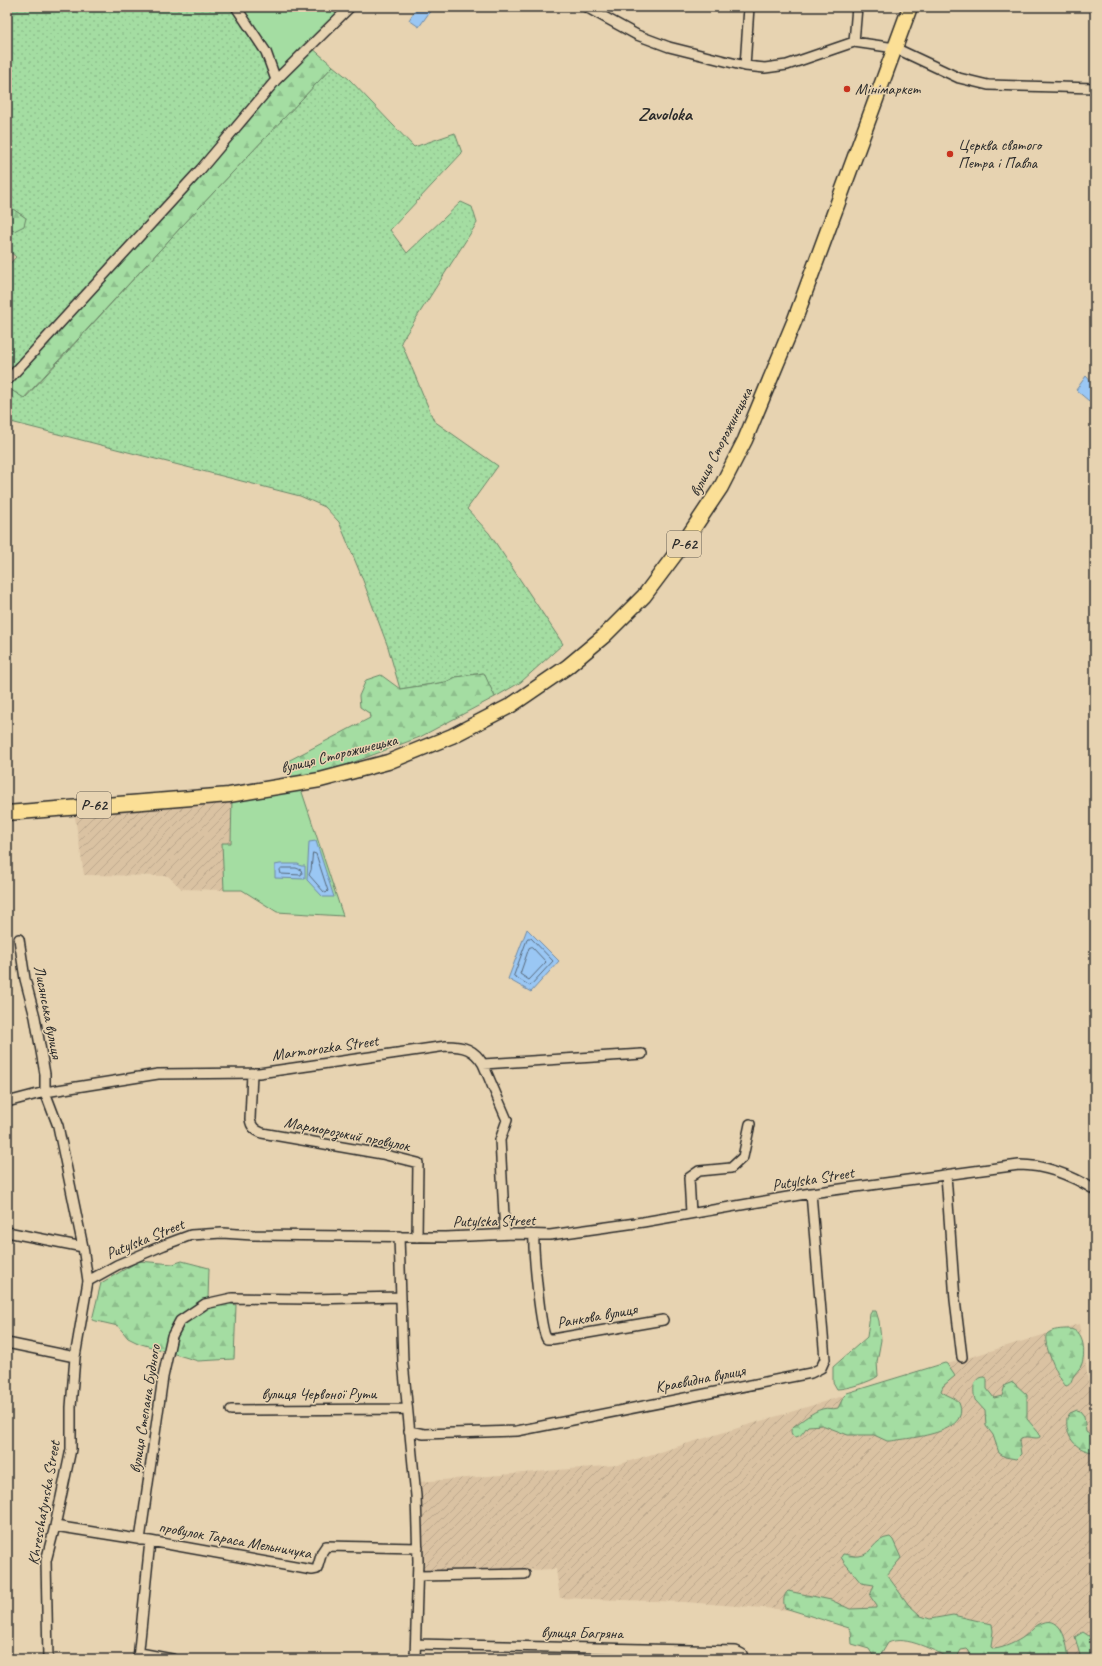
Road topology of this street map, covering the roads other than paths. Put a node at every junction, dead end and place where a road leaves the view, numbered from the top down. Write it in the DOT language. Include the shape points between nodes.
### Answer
graph roads {
  1 [pos="236,7"];
  2 [pos="350,7"];
  3 [pos="586,7"];
  4 [pos="749,7"];
  5 [pos="857,7"];
  6 [pos="910,7"];
  7 [pos="854,42"];
  8 [pos="895,48"];
  9 [pos="745,66"];
  10 [pos="276,80"];
  11 [pos="1095,88"];
  12 [pos="7,381"];
  13 [pos="7,813"];
  14 [pos="19,939"];
  15 [pos="642,1054"];
  16 [pos="483,1064"];
  17 [pos="252,1073"];
  18 [pos="45,1092"];
  19 [pos="7,1102"];
  20 [pos="750,1124"];
  21 [pos="946,1175"];
  22 [pos="1095,1190"];
  23 [pos="811,1193"];
  24 [pos="691,1214"];
  25 [pos="7,1232"];
  26 [pos="505,1234"];
  27 [pos="534,1235"];
  28 [pos="398,1236"];
  29 [pos="417,1237"];
  30 [pos="83,1247"];
  31 [pos="88,1281"];
  32 [pos="401,1297"];
  33 [pos="663,1320"];
  34 [pos="7,1343"];
  35 [pos="75,1357"];
  36 [pos="962,1357"];
  37 [pos="407,1409"];
  38 [pos="231,1410"];
  39 [pos="409,1431"];
  40 [pos="55,1526"];
  41 [pos="140,1540"];
  42 [pos="150,1541"];
  43 [pos="418,1548"];
  44 [pos="525,1574"];
  45 [pos="418,1576"];
  46 [pos="416,1644"];
  47 [pos="139,1656"];
  48 [pos="48,1659"];
  49 [pos="172,1659"];
  50 [pos="415,1659"];
  51 [pos="743,1659"];
  1 -- 10 [label="street" via="266,52"];
  2 -- 10 [label="street"];
  3 -- 9 [label="street" via="637,35 668,47"];
  4 -- 9 [label="street"];
  5 -- 7 [label="street"];
  6 -- 8 [label="main road, вулиця Сторожинецька / Р-62"];
  7 -- 8 [label="street"];
  7 -- 9 [label="street" via="787,65 765,68"];
  8 -- 11 [label="street" via="959,78 988,85"];
  8 -- 13 [label="main road, вулиця Сторожинецька / Р-62" via="794,322 745,440 721,487 684,544 644,596 604,636 567,667 510,706 452,736 388,762 320,780 229,795"];
  10 -- 12 [label="street" via="201,170"];
  14 -- 18 [label="street, Лисянська вулиця" via="44,1067"];
  15 -- 16 [label="street"];
  16 -- 17 [label="street, Marmorozka Street" via="478,1056 463,1046 446,1046"];
  16 -- 26 [label="street" via="506,1120 500,1140"];
  17 -- 18 [label="street, Marmorozka Street" via="158,1074"];
  17 -- 29 [label="street, Марморозький провулок" via="250,1119 256,1130 418,1163"];
  18 -- 19 [label="street, Marmorozka Street"];
  18 -- 30 [label="street, Putylska Street" via="58,1126"];
  20 -- 24 [label="street" via="743,1157 731,1168 699,1171 689,1178"];
  21 -- 22 [label="street, Putylska Street" via="1011,1165 1032,1165 1060,1172"];
  21 -- 23 [label="street, Putylska Street"];
  21 -- 36 [label="street"];
  23 -- 24 [label="street, Putylska Street"];
  23 -- 39 [label="street, Краєвидна вулиця" via="825,1359 821,1368 811,1373 517,1431 424,1434"];
  24 -- 27 [label="street, Putylska Street" via="559,1234"];
  25 -- 30 [label="street"];
  26 -- 27 [label="street, Putylska Street"];
  26 -- 29 [label="street, Putylska Street"];
  27 -- 33 [label="street, Ранкова вулиця" via="541,1313 547,1339"];
  28 -- 29 [label="street, Putylska Street"];
  28 -- 31 [label="street, Putylska Street" via="222,1233 191,1235 117,1265"];
  28 -- 32 [label="street"];
  30 -- 31 [label="street, Putylska Street"];
  31 -- 35 [label="street, Khreschatynska Street"];
  32 -- 37 [label="street"];
  32 -- 41 [label="street, вулиця Степана Будного" via="232,1298 205,1304 180,1321 172,1336 163,1377"];
  34 -- 35 [label="street"];
  35 -- 40 [label="street, Khreschatynska Street" via="70,1449"];
  37 -- 38 [label="street, вулиця Червоної Рути"];
  37 -- 39 [label="street"];
  39 -- 43 [label="street"];
  40 -- 41 [label="street, провулок Тараса Мельничука"];
  40 -- 48 [label="street, Khreschatynska Street" via="46,1560"];
  41 -- 42 [label="street, провулок Тараса Мельничука"];
  42 -- 43 [label="street, провулок Тараса Мельничука" via="312,1570 317,1569 326,1546"];
  42 -- 47 [label="street"];
  43 -- 45 [label="street"];
  44 -- 45 [label="street"];
  45 -- 46 [label="street"];
  46 -- 50 [label="street"];
  46 -- 51 [label="street, вулиця Багряна" via="736,1651 742,1654"];
  47 -- 49 [label="street"];
}
